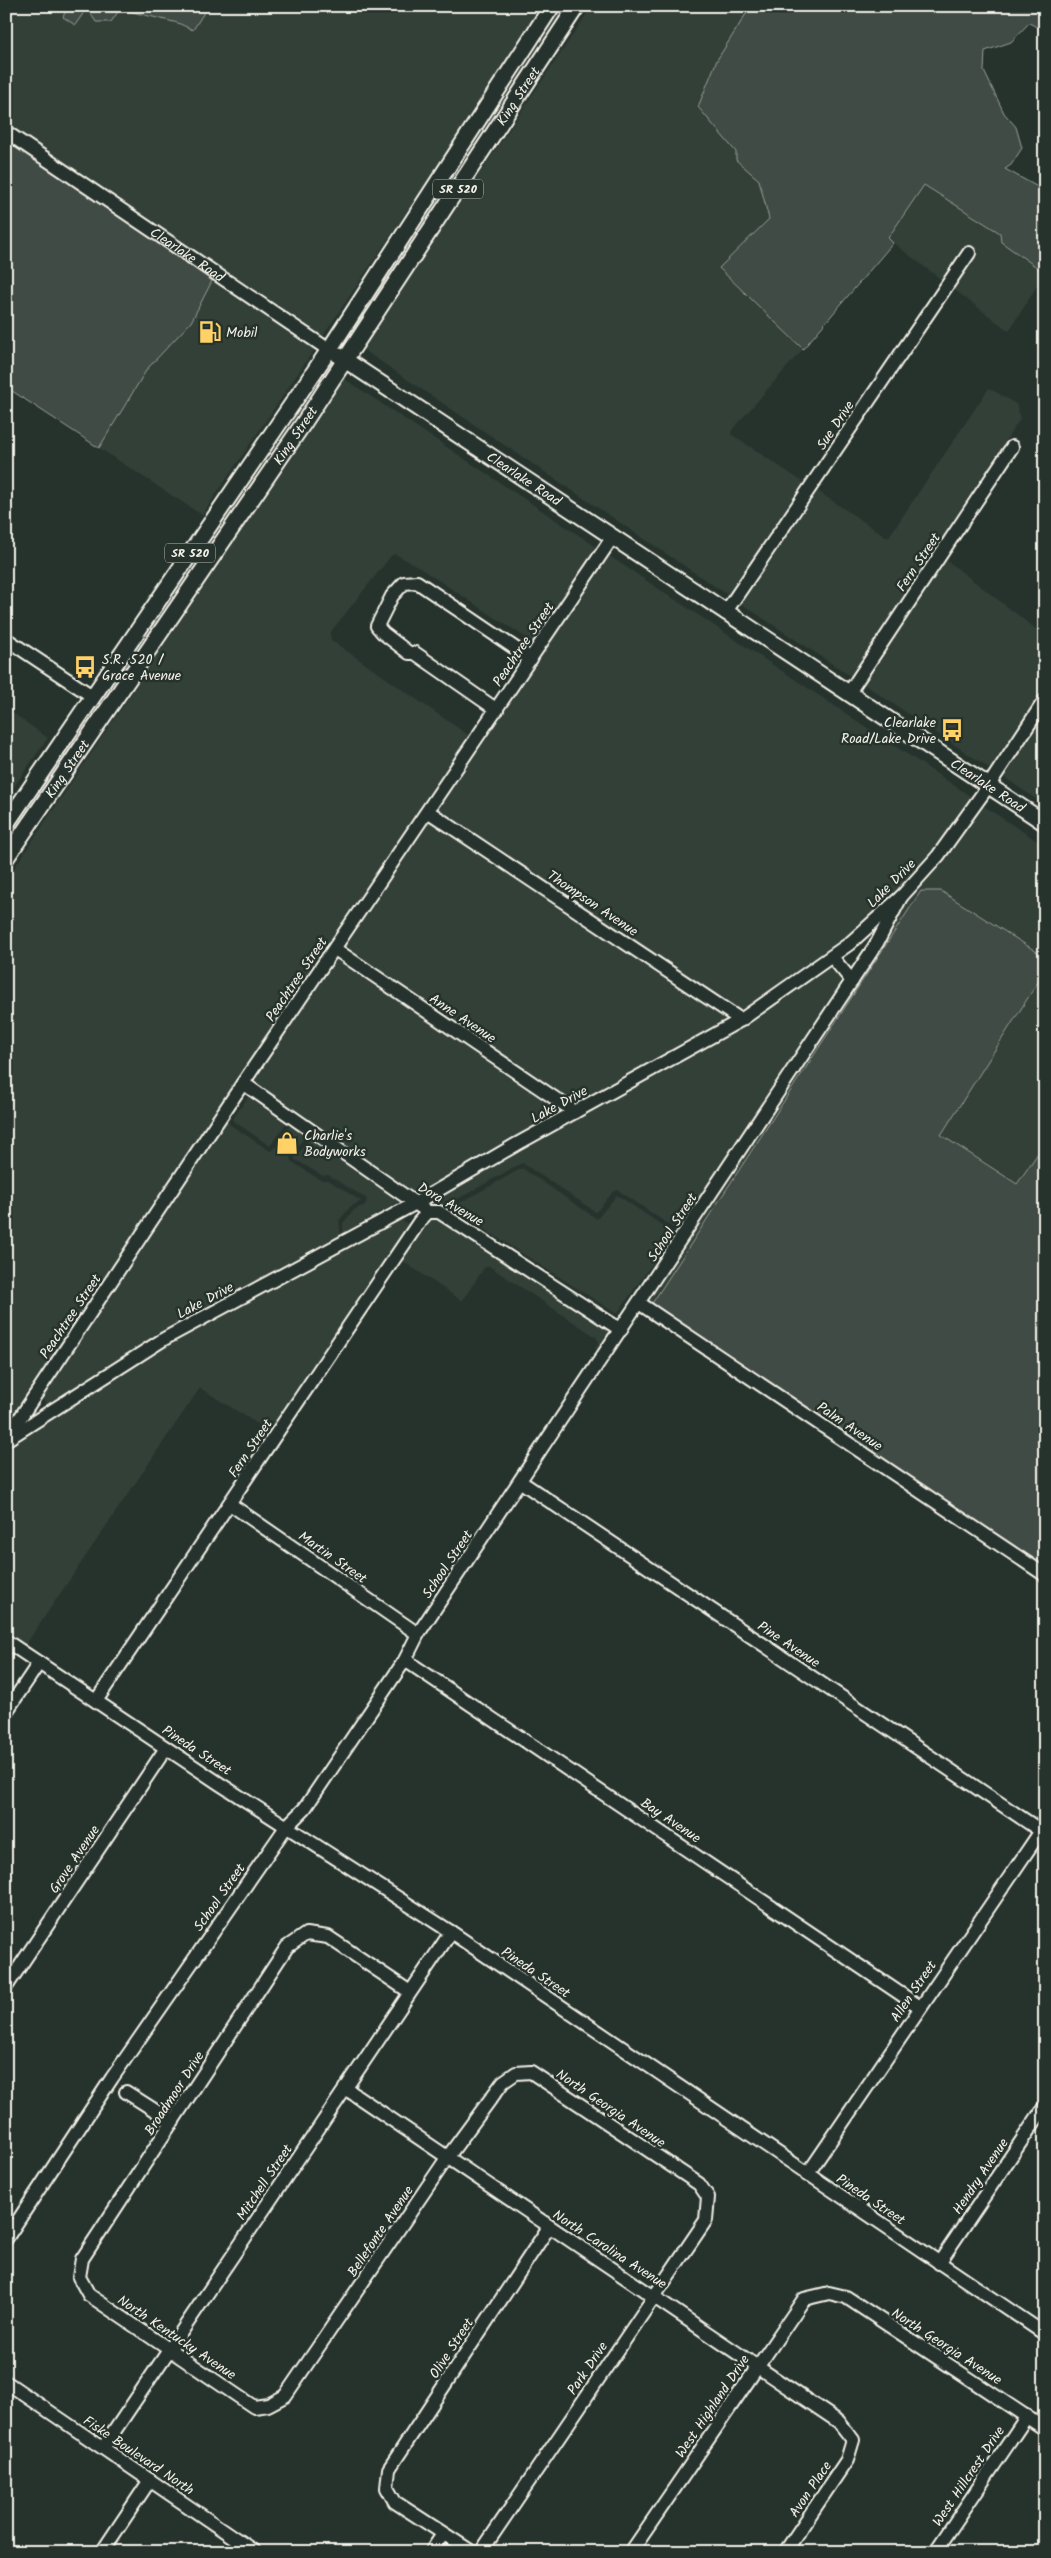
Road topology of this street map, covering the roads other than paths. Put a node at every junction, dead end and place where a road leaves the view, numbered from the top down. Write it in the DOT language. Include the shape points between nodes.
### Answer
graph roads {
  1 [pos="552,6"];
  2 [pos="573,10"];
  3 [pos="486,109"];
  4 [pos="503,120"];
  5 [pos="6,132"];
  6 [pos="969,253"];
  7 [pos="329,350"];
  8 [pos="346,361"];
  9 [pos="1012,446"];
  10 [pos="612,538"];
  11 [pos="725,613"];
  12 [pos="6,638"];
  13 [pos="531,658"];
  14 [pos="111,668"];
  15 [pos="848,694"];
  16 [pos="92,696"];
  17 [pos="1045,700"];
  18 [pos="497,710"];
  19 [pos="989,785"];
  20 [pos="428,812"];
  21 [pos="6,823"];
  22 [pos="1045,823"];
  23 [pos="23,834"];
  24 [pos="6,842"];
  25 [pos="6,858"];
  26 [pos="901,897"];
  27 [pos="335,949"];
  28 [pos="832,957"];
  29 [pos="852,981"];
  30 [pos="741,1020"];
  31 [pos="243,1083"];
  32 [pos="575,1112"];
  33 [pos="416,1203"];
  34 [pos="428,1212"];
  35 [pos="397,1213"];
  36 [pos="417,1225"];
  37 [pos="639,1303"];
  38 [pos="621,1330"];
  39 [pos="38,1391"];
  40 [pos="53,1410"];
  41 [pos="6,1439"];
  42 [pos="521,1482"];
  43 [pos="230,1504"];
  44 [pos="1045,1575"];
  45 [pos="418,1634"];
  46 [pos="6,1641"];
  47 [pos="404,1660"];
  48 [pos="39,1663"];
  49 [pos="96,1701"];
  50 [pos="6,1712"];
  51 [pos="166,1748"];
  52 [pos="286,1827"];
  53 [pos="1043,1828"];
  54 [pos="451,1932"];
  55 [pos="6,1987"];
  56 [pos="410,1992"];
  57 [pos="920,2007"];
  58 [pos="516,2073"];
  59 [pos="345,2088"];
  60 [pos="126,2092"];
  61 [pos="1045,2106"];
  62 [pos="173,2122"];
  63 [pos="447,2158"];
  64 [pos="807,2175"];
  65 [pos="708,2197"];
  66 [pos="549,2226"];
  67 [pos="6,2239"];
  68 [pos="939,2263"];
  69 [pos="78,2277"];
  70 [pos="829,2293"];
  71 [pos="654,2296"];
  72 [pos="1045,2334"];
  73 [pos="169,2351"];
  74 [pos="756,2368"];
  75 [pos="6,2382"];
  76 [pos="268,2405"];
  77 [pos="1026,2416"];
  78 [pos="1045,2429"];
  79 [pos="853,2440"];
  80 [pos="103,2448"];
  81 [pos="150,2480"];
  82 [pos="444,2534"];
  83 [pos="102,2552"];
  84 [pos="255,2552"];
  85 [pos="431,2552"];
  86 [pos="472,2552"];
  87 [pos="481,2552"];
  88 [pos="631,2552"];
  89 [pos="785,2552"];
  90 [pos="935,2552"];
  1 -- 3 [label="main road, King Street / SR 520"];
  2 -- 4 [label="main road, King Street / SR 520"];
  3 -- 4 [label="main road"];
  3 -- 7 [label="main road, King Street / SR 520"];
  4 -- 8 [label="main road, King Street / SR 520"];
  5 -- 7 [label="street, Clearlake Road"];
  6 -- 11 [label="street, Sue Drive"];
  7 -- 8 [label="main road, Clearlake Road"];
  7 -- 14 [label="main road, King Street / SR 520"];
  8 -- 10 [label="main road, Clearlake Road"];
  8 -- 23 [label="main road, King Street / SR 520"];
  9 -- 15 [label="street, Fern Street"];
  10 -- 11 [label="main road, Clearlake Road"];
  10 -- 13 [label="street, Peachtree Street"];
  11 -- 15 [label="main road, Clearlake Road"];
  12 -- 16 [label="street"];
  13 -- 18 [label="street, Peachtree Street"];
  13 -- 18 [label="street" via="417,582 404,582 392,596 377,626 382,633"];
  14 -- 16 [label="main road, King Street / SR 520"];
  14 -- 23 [label="main road" via="114,682 25,814"];
  15 -- 19 [label="main road, Clearlake Road"];
  16 -- 21 [label="main road, King Street / SR 520"];
  17 -- 19 [label="street, Lake Drive"];
  18 -- 20 [label="street, Peachtree Street"];
  19 -- 22 [label="main road, Clearlake Road"];
  19 -- 26 [label="street, Lake Drive" via="938,856"];
  20 -- 27 [label="street, Peachtree Street"];
  20 -- 30 [label="street, Thompson Avenue"];
  21 -- 24 [label="main road" via="10,835"];
  23 -- 25 [label="main road, King Street / SR 520"];
  26 -- 28 [label="street, Lake Drive"];
  26 -- 29 [label="street, School Street"];
  27 -- 31 [label="street, Peachtree Street"];
  27 -- 32 [label="street, Anne Avenue"];
  28 -- 29 [label="street"];
  28 -- 30 [label="street, Lake Drive"];
  29 -- 37 [label="street, School Street"];
  30 -- 32 [label="street, Lake Drive"];
  31 -- 33 [label="street, Dora Avenue"];
  31 -- 39 [label="street, Peachtree Street"];
  32 -- 33 [label="street, Lake Drive"];
  33 -- 34 [label="street, Dora Avenue"];
  33 -- 35 [label="street, Lake Drive"];
  34 -- 36 [label="street, Fern Street"];
  34 -- 38 [label="street, Dora Avenue" via="439,1212"];
  35 -- 36 [label="street"];
  35 -- 40 [label="street, Lake Drive" via="164,1339"];
  36 -- 43 [label="street, Fern Street"];
  37 -- 38 [label="street, School Street"];
  37 -- 44 [label="street, Palm Avenue"];
  38 -- 42 [label="street, School Street"];
  39 -- 40 [label="street" via="37,1400 41,1406 45,1411"];
  39 -- 41 [label="street, Peachtree Street"];
  40 -- 41 [label="street, Lake Drive"];
  42 -- 45 [label="street, School Street"];
  42 -- 53 [label="street, Pine Avenue"];
  43 -- 45 [label="street, Martin Street"];
  43 -- 49 [label="street, Fern Street"];
  45 -- 47 [label="street, School Street"];
  46 -- 48 [label="street, Pineda Street"];
  47 -- 52 [label="street, School Street" via="305,1808"];
  47 -- 57 [label="street, Bay Avenue"];
  48 -- 49 [label="street, Pineda Street"];
  48 -- 50 [label="street"];
  49 -- 51 [label="street, Pineda Street"];
  51 -- 52 [label="street, Pineda Street"];
  51 -- 55 [label="street, Grove Avenue"];
  52 -- 54 [label="street, Pineda Street"];
  52 -- 67 [label="street, School Street" via="112,2078"];
  53 -- 57 [label="street, Allen Street"];
  54 -- 56 [label="street, Mitchell Street"];
  54 -- 64 [label="street, Pineda Street"];
  56 -- 59 [label="street, Mitchell Street"];
  56 -- 62 [label="street, Broadmoor Drive" via="328,1937 306,1934 287,1948"];
  57 -- 64 [label="street, Allen Street"];
  58 -- 63 [label="street, Bellefonte Avenue" via="502,2082"];
  58 -- 65 [label="street, North Georgia Avenue" via="531,2072 699,2184"];
  59 -- 63 [label="street, North Carolina Avenue"];
  59 -- 73 [label="street, Mitchell Street"];
  60 -- 62 [label="street"];
  61 -- 68 [label="street, Hendry Avenue"];
  62 -- 69 [label="street, Broadmoor Drive" via="82,2259"];
  63 -- 66 [label="street, North Carolina Avenue"];
  63 -- 76 [label="street, Bellefonte Avenue" via="285,2396"];
  64 -- 68 [label="street, Pineda Street"];
  65 -- 71 [label="street, Park Drive" via="706,2220"];
  66 -- 71 [label="street, North Carolina Avenue"];
  66 -- 82 [label="street, Olive Street" via="389,2469 387,2488 395,2502"];
  68 -- 72 [label="street, Pineda Street"];
  69 -- 73 [label="street, North Kentucky Avenue" via="88,2295"];
  70 -- 74 [label="street, West Highland Drive" via="804,2299"];
  70 -- 77 [label="street, North Georgia Avenue" via="846,2297"];
  71 -- 74 [label="street, North Carolina Avenue"];
  71 -- 87 [label="street, Park Drive"];
  73 -- 76 [label="street, North Kentucky Avenue" via="254,2407"];
  73 -- 80 [label="street, Mitchell Street"];
  74 -- 79 [label="street, North Carolina Avenue" via="839,2422"];
  74 -- 88 [label="street, West Highland Drive"];
  75 -- 80 [label="street, Fiske Boulevard North"];
  77 -- 78 [label="street, North Georgia Avenue"];
  77 -- 90 [label="street, West Hillcrest Drive"];
  79 -- 89 [label="street, Avon Place" via="847,2460"];
  80 -- 81 [label="street, Fiske Boulevard North"];
  81 -- 83 [label="street"];
  81 -- 84 [label="street, Fiske Boulevard North"];
  82 -- 85 [label="street"];
  82 -- 86 [label="street"];
}
